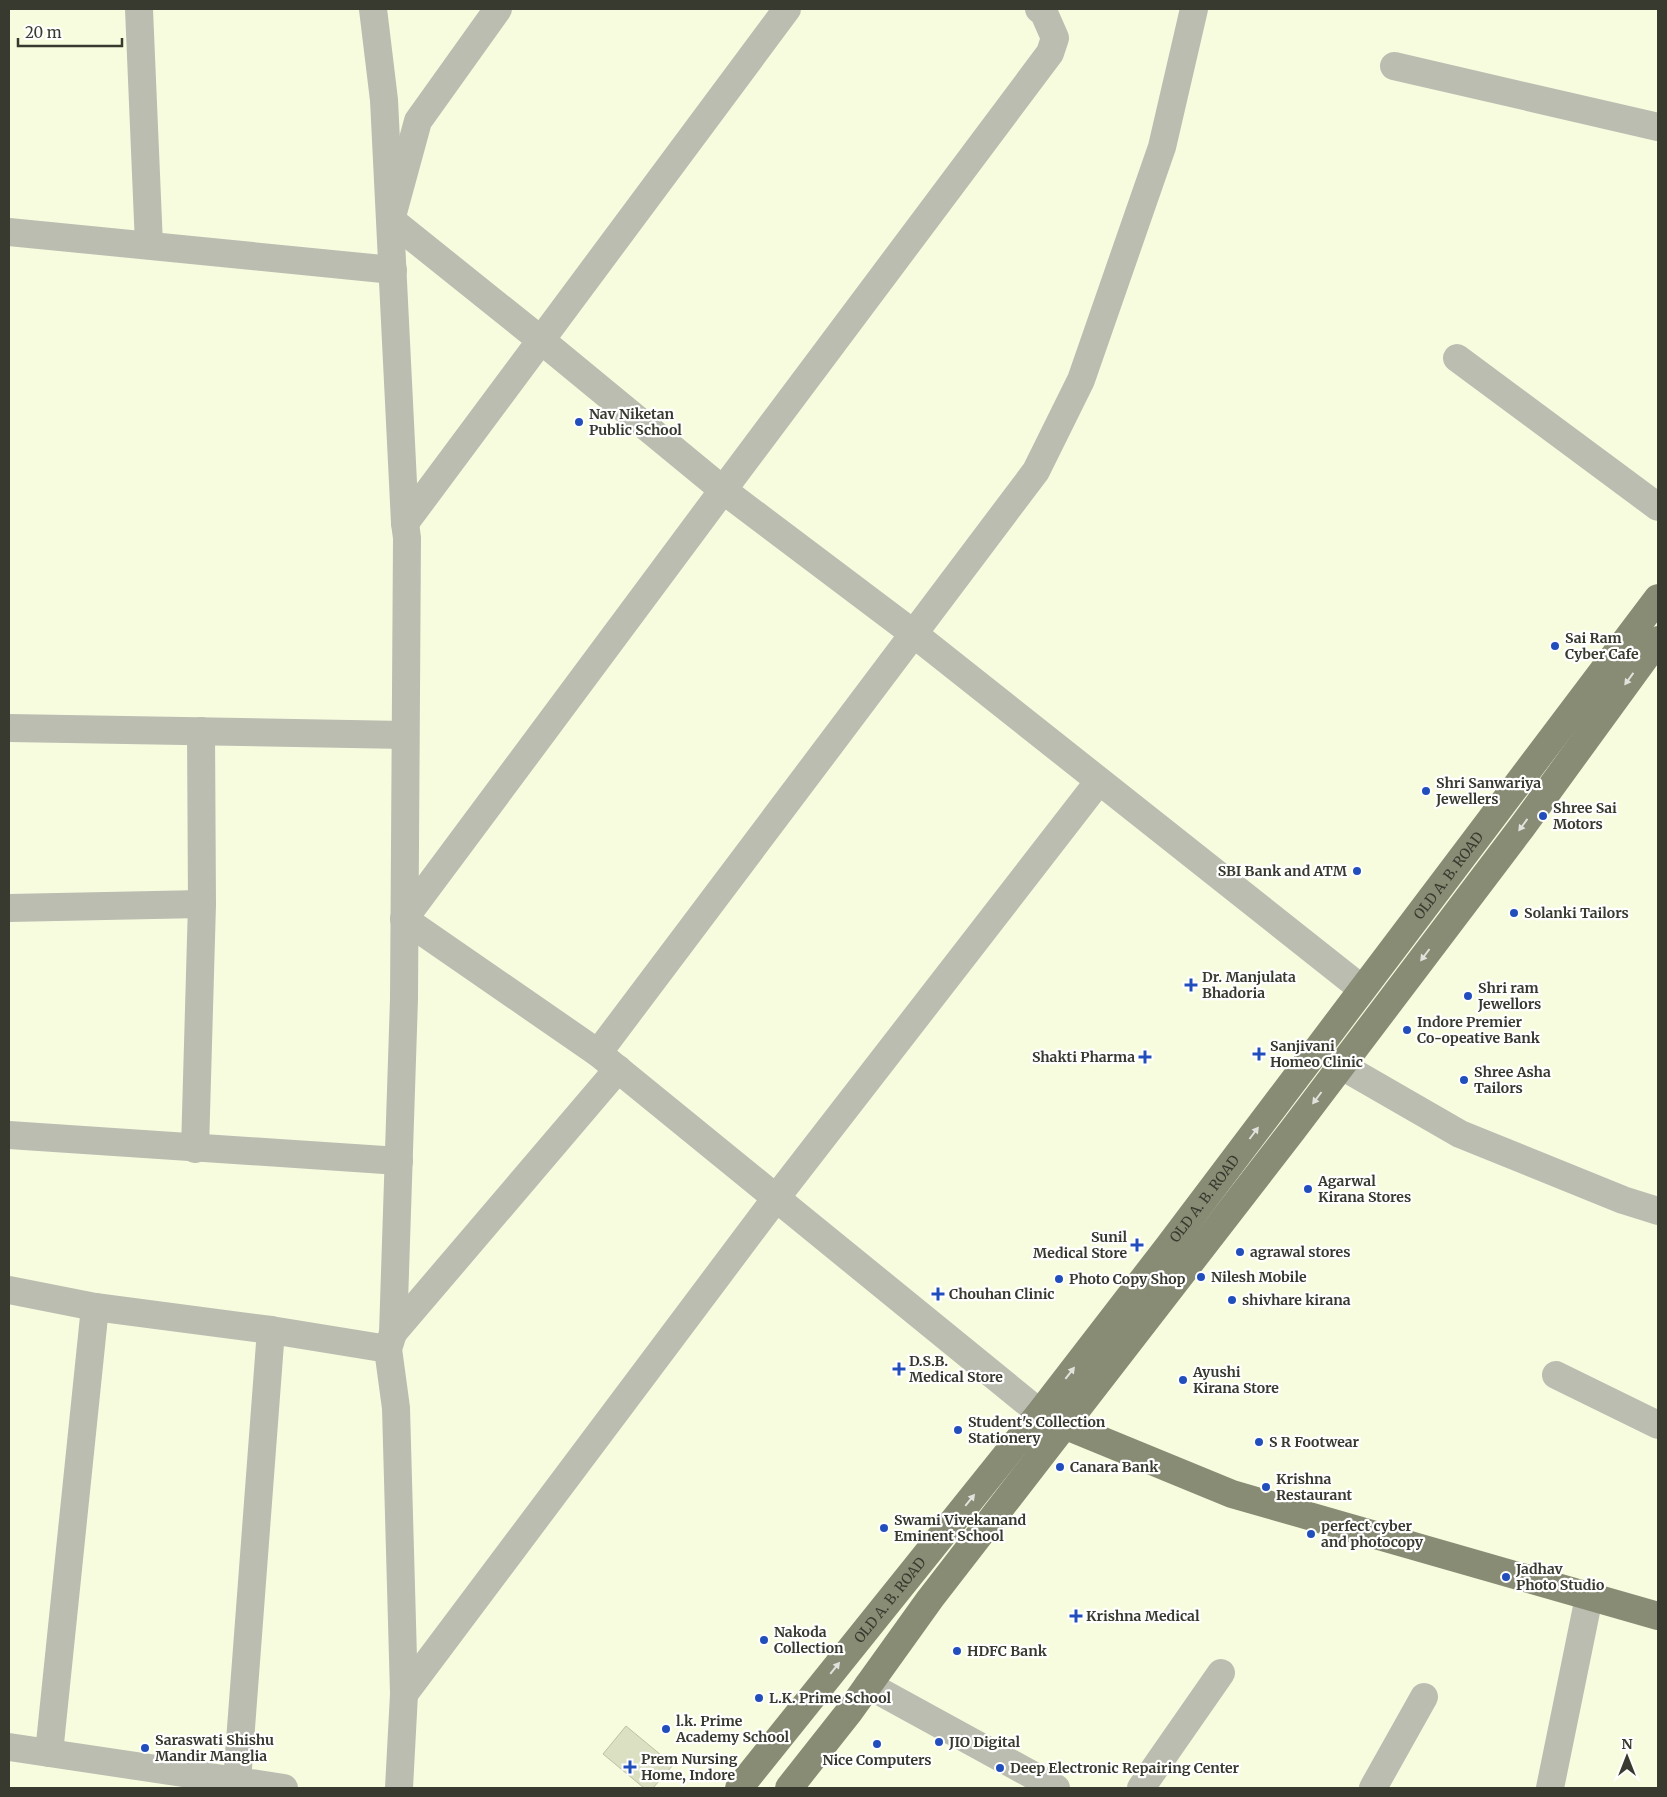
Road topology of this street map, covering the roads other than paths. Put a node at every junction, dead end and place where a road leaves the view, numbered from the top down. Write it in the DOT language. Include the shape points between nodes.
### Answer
graph roads {
  1 [pos="139,9"];
  2 [pos="373,9"];
  3 [pos="498,9"];
  4 [pos="787,9"];
  5 [pos="1039,9"];
  6 [pos="1194,9"];
  7 [pos="1394,66"];
  8 [pos="1658,127"];
  9 [pos="390,220"];
  10 [pos="9,232"];
  11 [pos="148,244"];
  12 [pos="393,270"];
  13 [pos="542,341"];
  14 [pos="1457,358"];
  15 [pos="723,490"];
  16 [pos="1658,507"];
  17 [pos="405,523"];
  18 [pos="1658,598"];
  19 [pos="914,634"];
  20 [pos="1652,642"];
  21 [pos="9,728"];
  22 [pos="201,731"];
  23 [pos="406,734"];
  24 [pos="1098,780"];
  25 [pos="202,904"];
  26 [pos="9,908"];
  27 [pos="404,919"];
  28 [pos="1362,989"];
  29 [pos="608,1061"];
  30 [pos="1342,1066"];
  31 [pos="9,1136"];
  32 [pos="195,1148"];
  33 [pos="399,1161"];
  34 [pos="776,1198"];
  35 [pos="1658,1211"];
  36 [pos="9,1290"];
  37 [pos="95,1307"];
  38 [pos="271,1330"];
  39 [pos="391,1341"];
  40 [pos="1556,1374"];
  41 [pos="1040,1412"];
  42 [pos="1064,1425"];
  43 [pos="1658,1425"];
  44 [pos="1590,1596"];
  45 [pos="1658,1616"];
  46 [pos="1221,1673"];
  47 [pos="868,1685"];
  48 [pos="404,1694"];
  49 [pos="1424,1697"];
  50 [pos="9,1747"];
  51 [pos="49,1753"];
  52 [pos="237,1781"];
  53 [pos="284,1788"];
  54 [pos="398,1788"];
  55 [pos="739,1788"];
  56 [pos="789,1788"];
  57 [pos="1056,1788"];
  58 [pos="1141,1788"];
  59 [pos="1373,1788"];
  60 [pos="1550,1788"];
  1 -- 11 [label="street"];
  2 -- 9 [label="street" via="384,100"];
  3 -- 9 [label="street" via="418,122"];
  4 -- 13 [label="street"];
  5 -- 15 [label="street" via="1055,38 1050,53"];
  6 -- 19 [label="street" via="1162,147 1082,380 1036,471"];
  7 -- 8 [label="street"];
  9 -- 12 [label="street"];
  9 -- 13 [label="street"];
  10 -- 11 [label="street"];
  11 -- 12 [label="street"];
  12 -- 17 [label="street"];
  13 -- 15 [label="street"];
  13 -- 17 [label="street"];
  14 -- 16 [label="street"];
  15 -- 19 [label="street"];
  15 -- 27 [label="street"];
  17 -- 23 [label="street"];
  18 -- 20 [label="main road, OLD A. B. ROAD"];
  19 -- 24 [label="street"];
  19 -- 29 [label="street"];
  20 -- 28 [label="main road, OLD A. B. ROAD"];
  20 -- 30 [label="main road, OLD A. B. ROAD, one-way" via="1522,826"];
  21 -- 22 [label="street"];
  22 -- 23 [label="street"];
  22 -- 25 [label="street"];
  23 -- 27 [label="street"];
  24 -- 28 [label="street"];
  24 -- 34 [label="street"];
  25 -- 26 [label="street"];
  25 -- 32 [label="street"];
  27 -- 29 [label="street"];
  27 -- 33 [label="street"];
  41 -- 28 [label="main road, OLD A. B. ROAD, one-way"];
  29 -- 34 [label="street"];
  29 -- 39 [label="street"];
  30 -- 35 [label="street" via="1460,1134 1622,1200"];
  30 -- 42 [label="main road, OLD A. B. ROAD, one-way"];
  31 -- 32 [label="street"];
  32 -- 33 [label="street"];
  33 -- 39 [label="street"];
  34 -- 41 [label="street"];
  34 -- 48 [label="street"];
  36 -- 37 [label="street"];
  37 -- 38 [label="street"];
  37 -- 51 [label="street"];
  38 -- 39 [label="street"];
  38 -- 52 [label="street"];
  39 -- 48 [label="street" via="396,1408"];
  40 -- 43 [label="street"];
  41 -- 42 [label="main road"];
  55 -- 41 [label="main road, OLD A. B. ROAD, one-way"];
  42 -- 44 [label="main road" via="1232,1494"];
  42 -- 47 [label="main road, OLD A. B. ROAD"];
  44 -- 45 [label="main road"];
  44 -- 60 [label="street"];
  46 -- 58 [label="street"];
  47 -- 56 [label="main road, OLD A. B. ROAD"];
  47 -- 57 [label="street"];
  48 -- 54 [label="street"];
  49 -- 59 [label="street"];
  50 -- 51 [label="street"];
  51 -- 52 [label="street"];
  52 -- 53 [label="street"];
}
